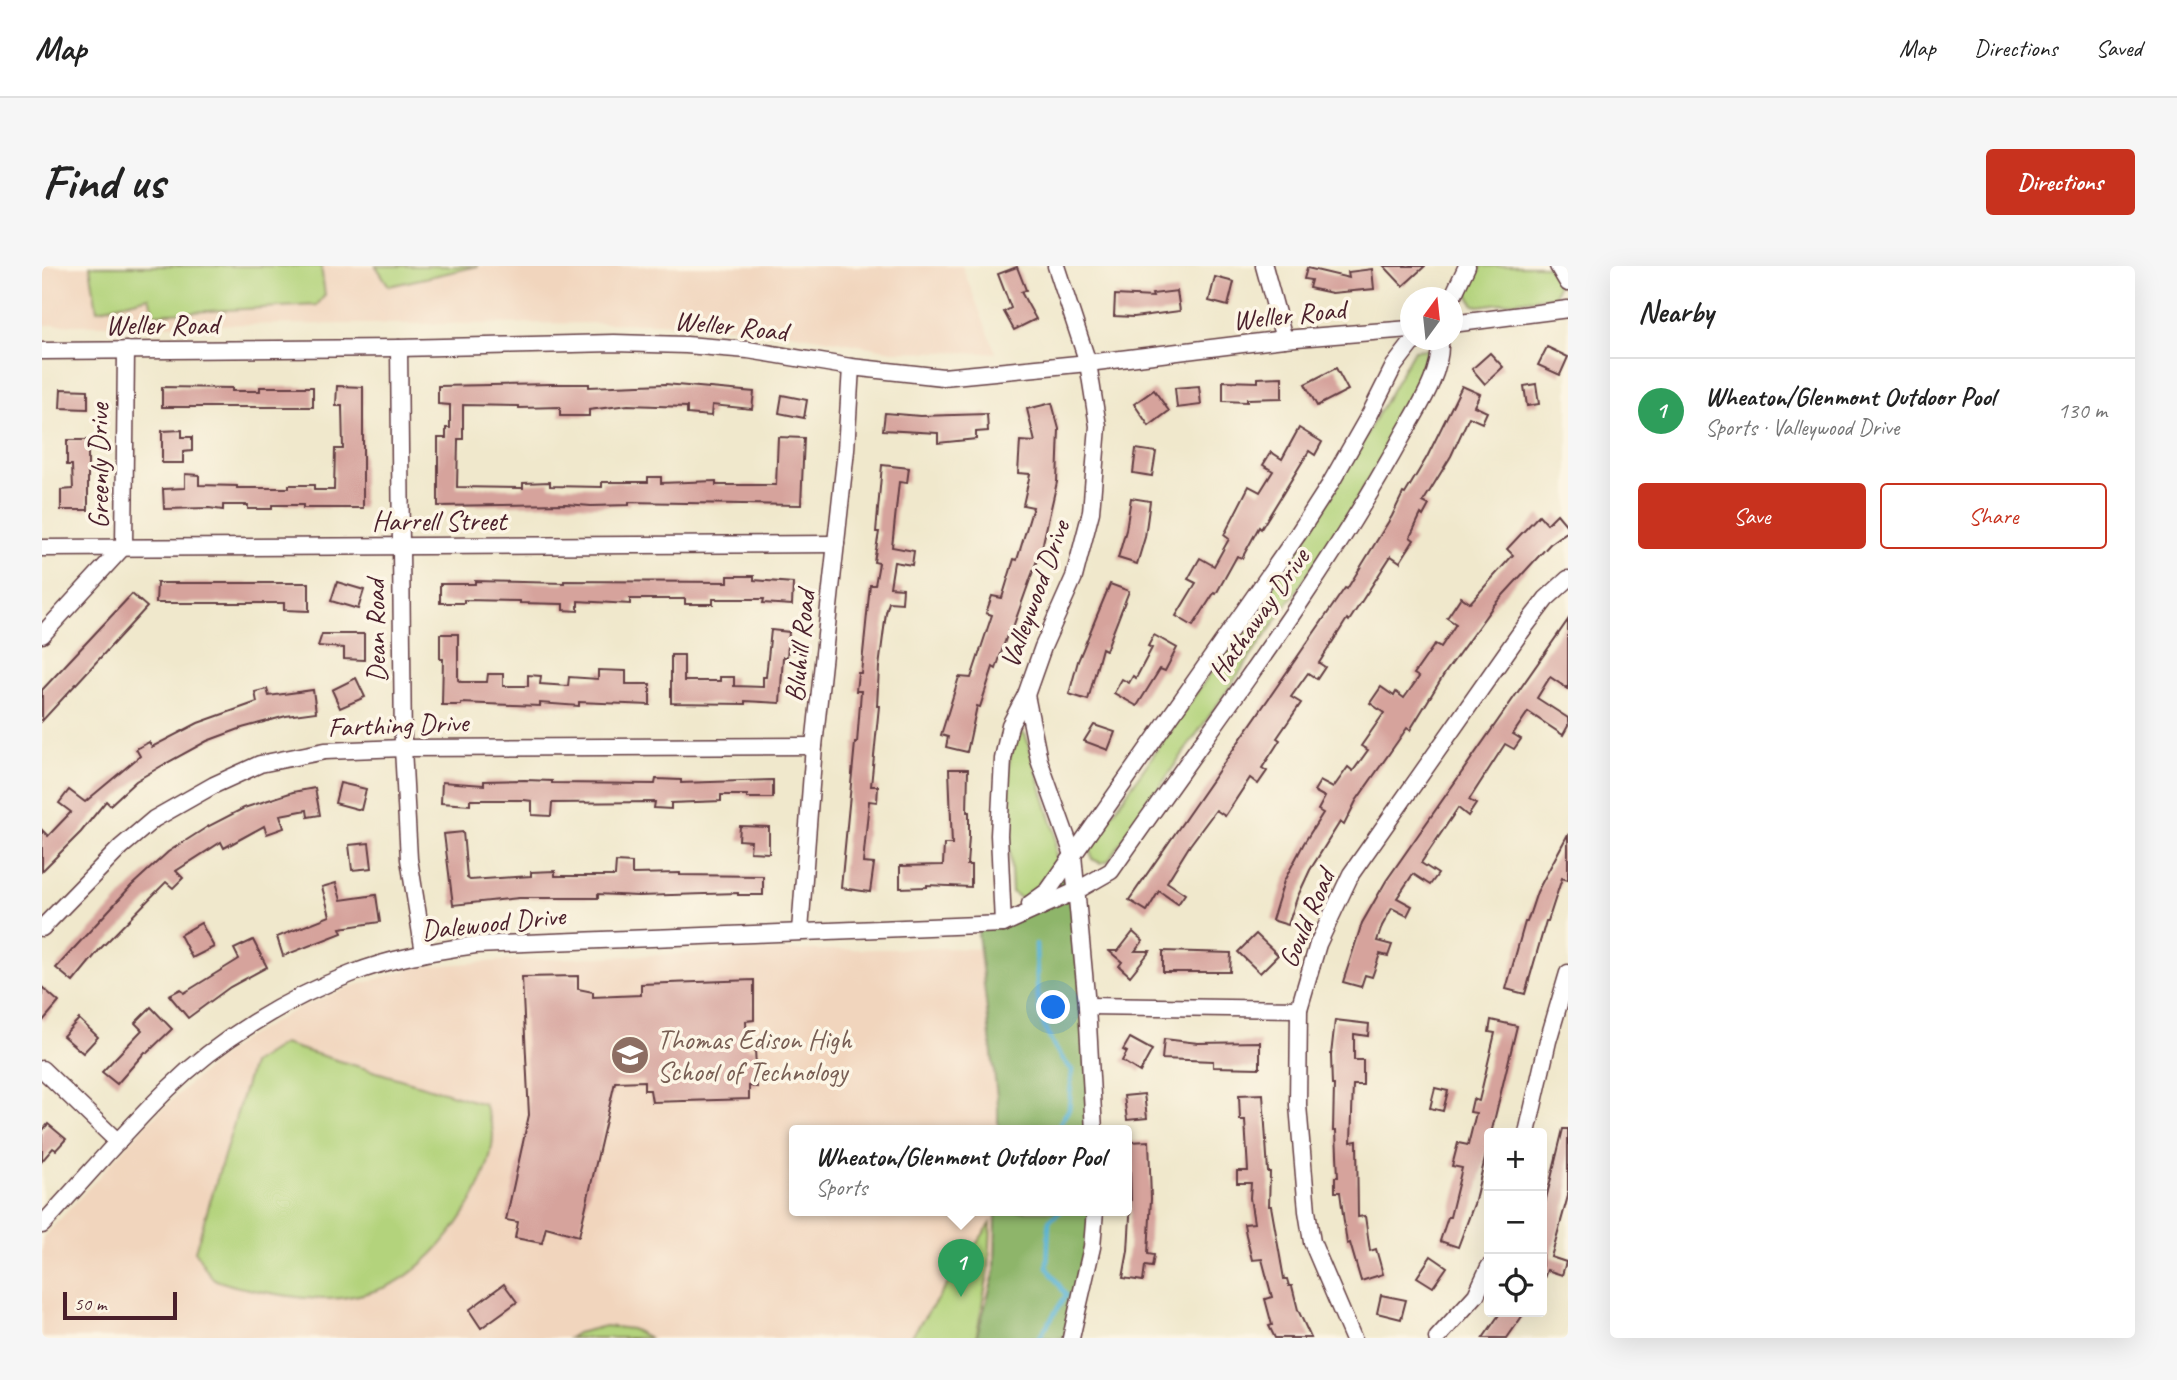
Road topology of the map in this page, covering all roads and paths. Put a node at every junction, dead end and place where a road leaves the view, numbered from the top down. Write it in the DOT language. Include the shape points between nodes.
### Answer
graph roads {
  1 [pos="1056,266"];
  2 [pos="1264,266"];
  3 [pos="1468,266"];
  4 [pos="1558,266"];
  5 [pos="1568,283"];
  6 [pos="1458,287"];
  7 [pos="1568,309"];
  8 [pos="1463,323"];
  9 [pos="1400,330"];
  10 [pos="1284,339"];
  11 [pos="399,348"];
  12 [pos="126,350"];
  13 [pos="1406,350"];
  14 [pos="1439,350"];
  15 [pos="42,351"];
  16 [pos="1088,363"];
  17 [pos="851,367"];
  18 [pos="836,544"];
  19 [pos="124,546"];
  20 [pos="400,547"];
  21 [pos="42,548"];
  22 [pos="1568,579"];
  23 [pos="42,635"];
  24 [pos="1026,695"];
  25 [pos="814,746"];
  26 [pos="403,748"];
  27 [pos="1073,855"];
  28 [pos="1076,891"];
  29 [pos="1003,924"];
  30 [pos="42,928"];
  31 [pos="800,931"];
  32 [pos="424,953"];
  33 [pos="1568,973"];
  34 [pos="1087,1006"];
  35 [pos="1299,1009"];
  36 [pos="42,1069"];
  37 [pos="1094,1125"];
  38 [pos="1528,1128"];
  39 [pos="118,1142"];
  40 [pos="1095,1216"];
  41 [pos="42,1226"];
  42 [pos="1484,1278"];
  43 [pos="1071,1338"];
  44 [pos="1353,1338"];
  45 [pos="1437,1338"];
  1 -- 16 [label="street, Valleywood Drive"];
  2 -- 10 [label="street"];
  3 -- 6 [label="street"];
  4 -- 5 [label="street"];
  7 -- 8 [label="street"];
  9 -- 10 [label="street, Weller Road"];
  10 -- 16 [label="street, Weller Road"];
  11 -- 12 [label="street, Weller Road"];
  11 -- 17 [label="street, Weller Road" via="686,345"];
  11 -- 20 [label="street, Dean Road"];
  12 -- 15 [label="street, Weller Road"];
  12 -- 19 [label="street, Greenly Drive"];
  13 -- 27 [label="street, Hathaway Drive" via="1298,534"];
  14 -- 28 [label="street, Hathaway Drive" via="1438,367 1413,416 1320,573 1111,871"];
  16 -- 17 [label="street, Weller Road" via="943,377"];
  16 -- 24 [label="street, Valleywood Drive" via="1098,426 1091,512 1074,577"];
  17 -- 18 [label="street, Bluhill Road"];
  18 -- 20 [label="street, Harrell Street"];
  18 -- 25 [label="street, Bluhill Road"];
  19 -- 20 [label="street, Harrell Street"];
  19 -- 21 [label="street, Harrell Street"];
  19 -- 23 [label="street, Greenly Drive"];
  20 -- 26 [label="street, Dean Road"];
  22 -- 35 [label="street, Gould Road" via="1518,636 1351,874 1318,944"];
  24 -- 27 [label="street, Valleywood Drive" via="1039,760"];
  24 -- 29 [label="street, Valleywood Drive" via="1010,725 1003,759 999,835"];
  25 -- 26 [label="street, Farthing Drive"];
  25 -- 31 [label="street, Bluhill Road"];
  26 -- 30 [label="street, Farthing Drive" via="325,751 260,764 214,785 154,819"];
  26 -- 32 [label="street, Dean Road" via="409,859"];
  27 -- 28 [label="street, Valleywood Drive"];
  27 -- 29 [label="street" via="1048,891"];
  28 -- 29 [label="street, Dalewood Drive"];
  28 -- 34 [label="street, Valleywood Drive"];
  29 -- 31 [label="street, Dalewood Drive"];
  31 -- 32 [label="street, Dalewood Drive" via="475,945"];
  32 -- 39 [label="street, Dalewood Drive" via="352,973 271,1012 206,1056"];
  33 -- 38 [label="street"];
  34 -- 35 [label="street"];
  34 -- 37 [label="street, Valleywood Drive"];
  35 -- 44 [label="street, Gould Road" via="1298,1105 1312,1242"];
  36 -- 39 [label="street"];
  39 -- 41 [label="street, Dalewood Drive"];
  40 -- 43 [label="street" via="1093,1247"];
  42 -- 45 [label="street" via="1476,1295"];
}
